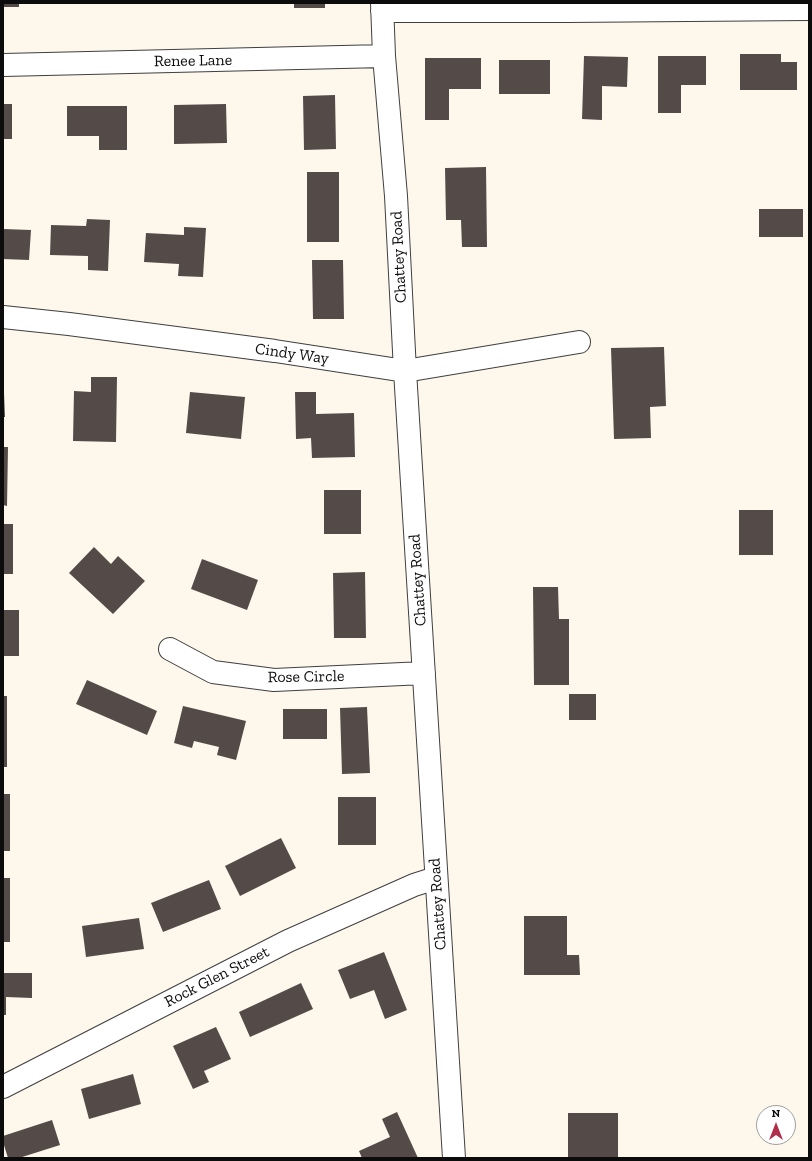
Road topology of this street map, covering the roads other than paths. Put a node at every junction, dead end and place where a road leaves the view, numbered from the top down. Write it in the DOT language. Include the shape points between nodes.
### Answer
graph roads {
  1 [pos="382,7"];
  2 [pos="809,9"];
  3 [pos="384,56"];
  4 [pos="3,65"];
  5 [pos="3,317"];
  6 [pos="579,342"];
  7 [pos="405,371"];
  8 [pos="170,649"];
  9 [pos="424,673"];
  10 [pos="436,878"];
  11 [pos="3,1087"];
  12 [pos="454,1158"];
  1 -- 2 [label="street" via="568,11"];
  1 -- 3 [label="street, Chattey Road"];
  3 -- 4 [label="street, Renee Lane"];
  3 -- 7 [label="street, Chattey Road" via="396,196"];
  5 -- 7 [label="street, Cindy Way" via="275,351"];
  6 -- 7 [label="street, Cindy Way"];
  7 -- 9 [label="street, Chattey Road"];
  8 -- 9 [label="street, Rose Circle" via="213,672 274,680"];
  9 -- 10 [label="street, Chattey Road"];
  10 -- 11 [label="street, Rock Glen Street" via="414,885 288,941"];
  10 -- 12 [label="street, Chattey Road"];
}
